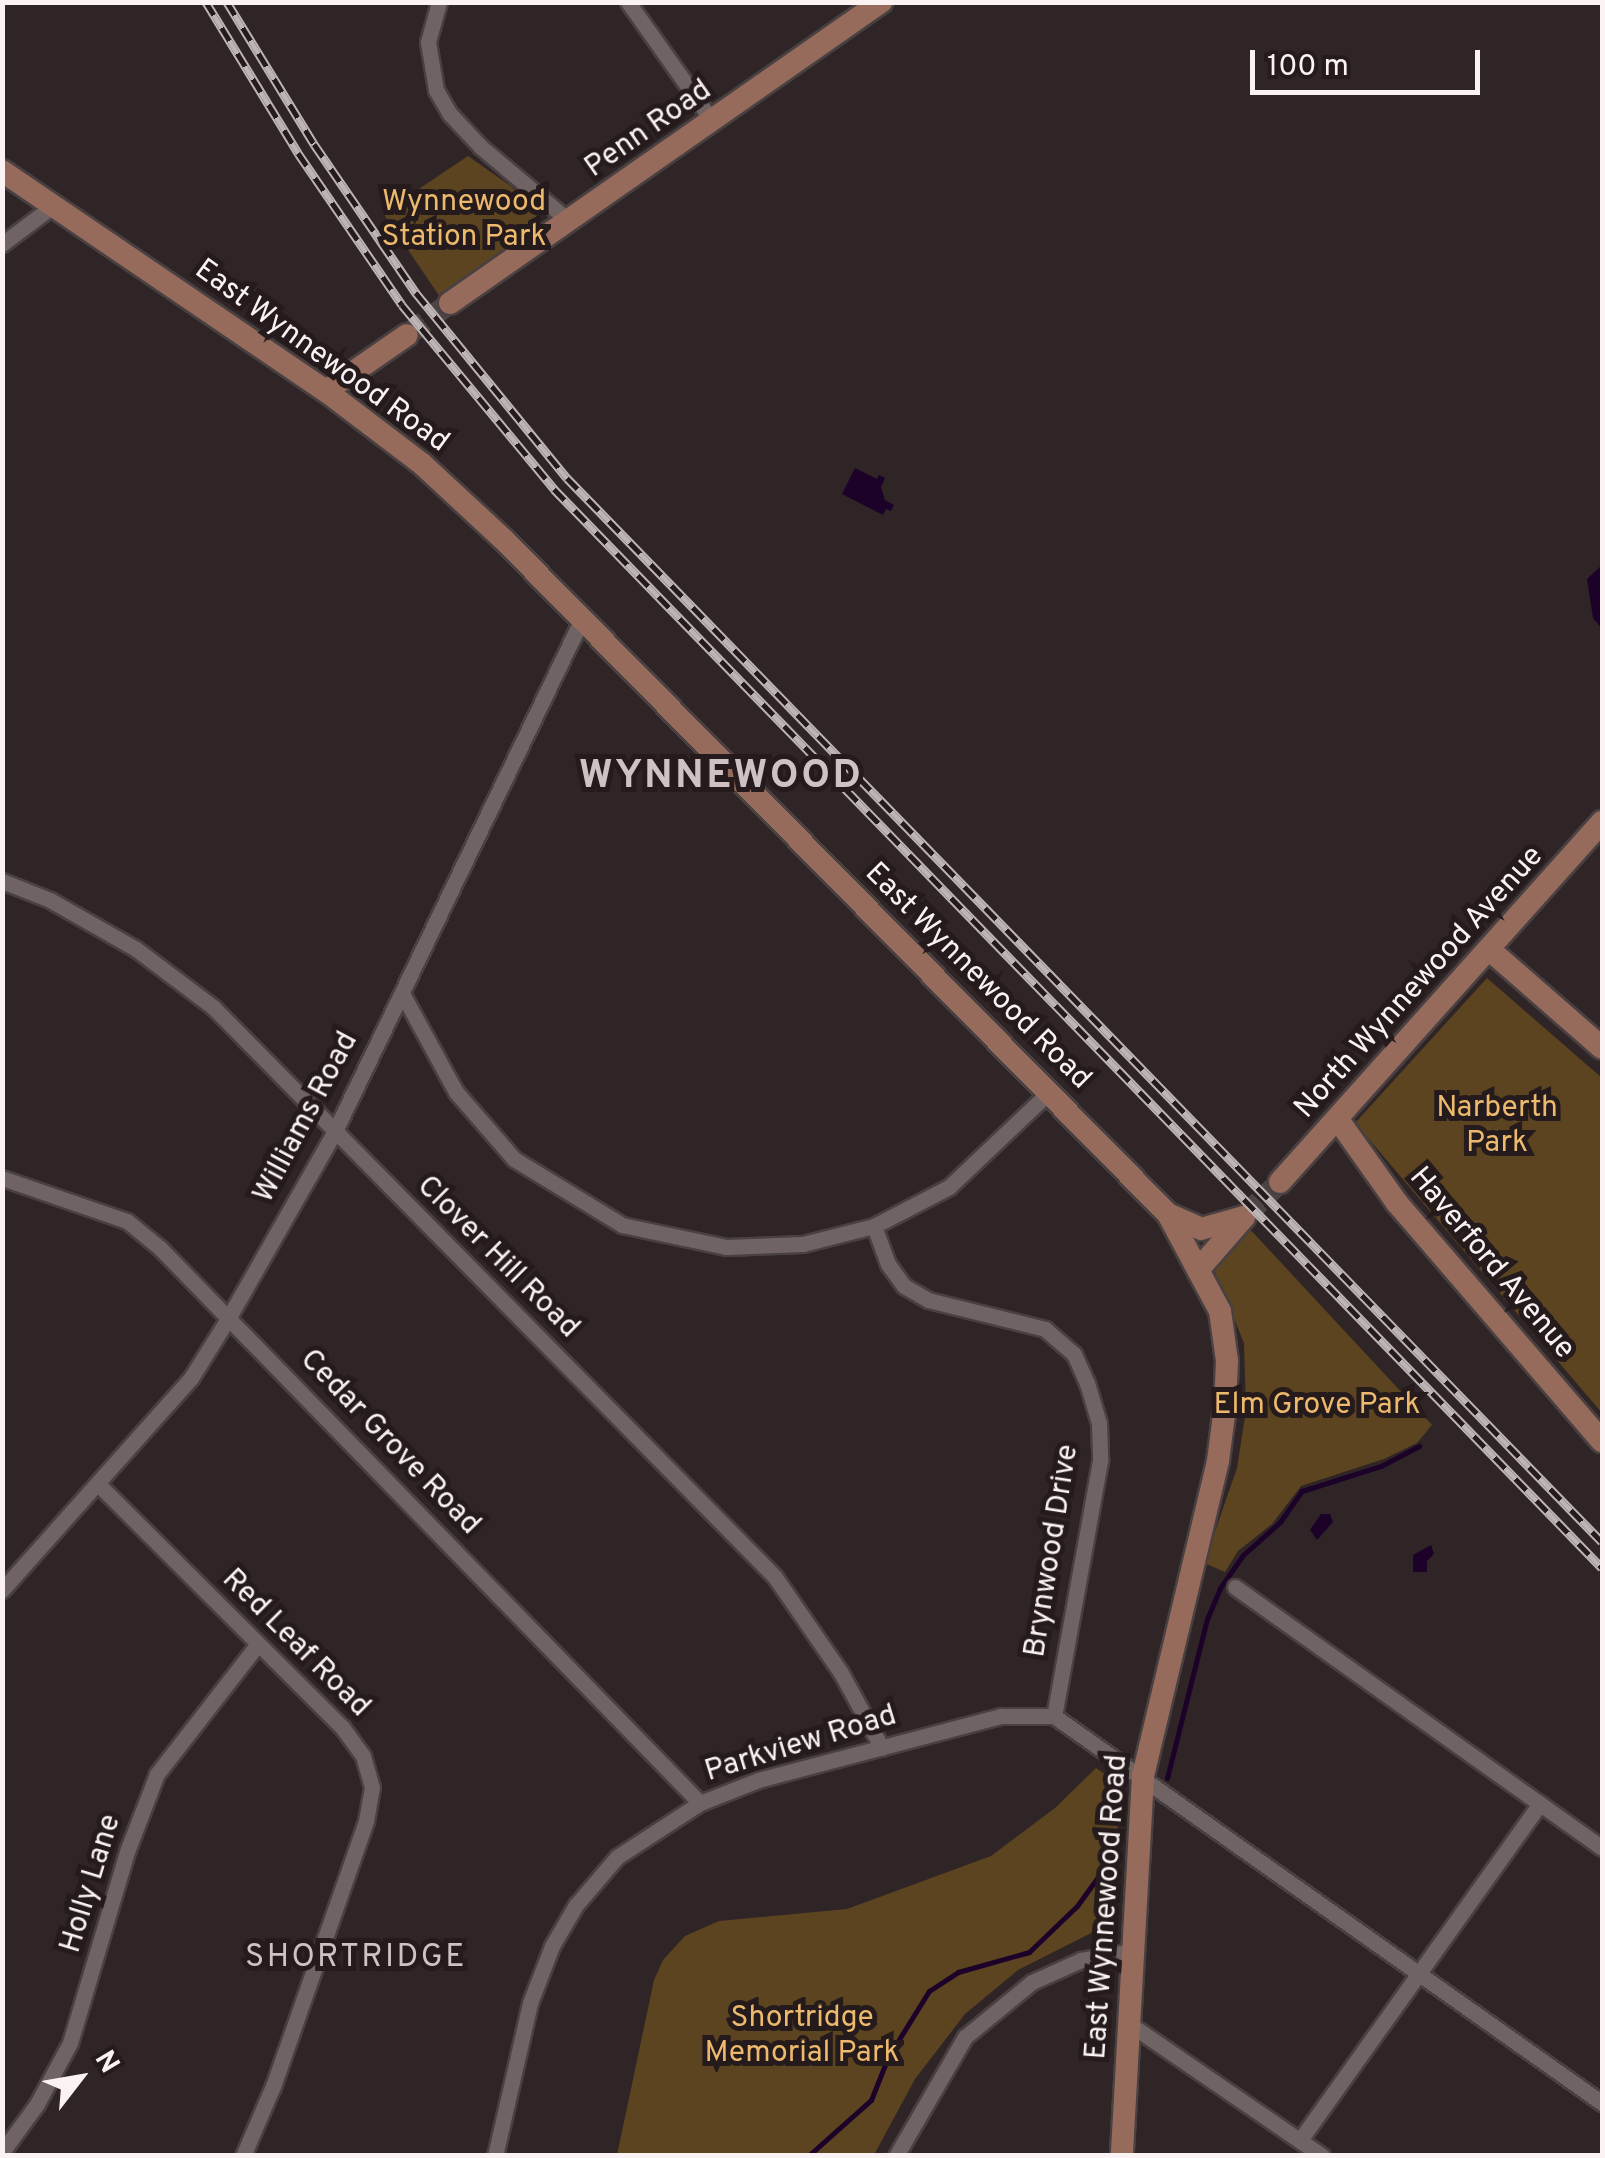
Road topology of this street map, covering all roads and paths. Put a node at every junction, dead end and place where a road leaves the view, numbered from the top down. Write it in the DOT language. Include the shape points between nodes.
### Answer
graph roads {
  1 [pos="439,2"];
  2 [pos="628,2"];
  3 [pos="881,2"];
  4 [pos="712,122"];
  5 [pos="2,171"];
  6 [pos="54,206"];
  7 [pos="570,222"];
  8 [pos="2,244"];
  9 [pos="450,303"];
  10 [pos="406,335"];
  11 [pos="326,391"];
  12 [pos="581,622"];
  13 [pos="1602,822"];
  14 [pos="2,881"];
  15 [pos="1491,951"];
  16 [pos="402,993"];
  17 [pos="1602,1048"];
  18 [pos="1048,1092"];
  19 [pos="1339,1121"];
  20 [pos="334,1133"];
  21 [pos="2,1178"];
  22 [pos="1280,1182"];
  23 [pos="1168,1214"];
  24 [pos="874,1226"];
  25 [pos="1198,1270"];
  26 [pos="229,1317"];
  27 [pos="1602,1441"];
  28 [pos="98,1484"];
  29 [pos="1235,1587"];
  30 [pos="3,1588"];
  31 [pos="258,1645"];
  32 [pos="1054,1716"];
  33 [pos="882,1748"];
  34 [pos="1143,1776"];
  35 [pos="700,1803"];
  36 [pos="1540,1804"];
  37 [pos="1602,1848"];
  38 [pos="1132,1951"];
  39 [pos="1418,1974"];
  40 [pos="1128,2023"];
  41 [pos="1602,2103"];
  42 [pos="1300,2140"];
  43 [pos="2,2152"];
  44 [pos="244,2156"];
  45 [pos="495,2156"];
  46 [pos="896,2156"];
  47 [pos="1122,2156"];
  48 [pos="1322,2156"];
  1 -- 7 [label="street" via="429,68 443,102 481,147"];
  2 -- 4 [label="street"];
  3 -- 4 [label="street, Penn Road"];
  4 -- 7 [label="street, Penn Road"];
  5 -- 6 [label="street, East Wynnewood Road"];
  6 -- 8 [label="street"];
  6 -- 11 [label="street, East Wynnewood Road"];
  7 -- 9 [label="street, Penn Road"];
  10 -- 11 [label="street"];
  11 -- 12 [label="street, East Wynnewood Road" via="422,464"];
  12 -- 16 [label="street, Williams Road"];
  12 -- 18 [label="street, East Wynnewood Road"];
  13 -- 15 [label="street, North Wynnewood Avenue"];
  14 -- 20 [label="street, Clover Hill Road" via="136,949 213,1007"];
  15 -- 17 [label="street"];
  15 -- 19 [label="street, North Wynnewood Avenue"];
  16 -- 20 [label="street, Williams Road"];
  16 -- 24 [label="street" via="456,1092 514,1159 622,1225 726,1247 803,1244"];
  18 -- 23 [label="street, East Wynnewood Road"];
  18 -- 24 [label="street" via="949,1187"];
  19 -- 22 [label="street, North Wynnewood Avenue"];
  19 -- 27 [label="street, Haverford Avenue" via="1397,1203"];
  20 -- 26 [label="street, Williams Road"];
  20 -- 33 [label="street, Clover Hill Road" via="774,1576 841,1673"];
  21 -- 26 [label="street, Cedar Grove Road" via="127,1220"];
  23 -- 25 [label="street, East Wynnewood Road"];
  23 -- 25 [label="street" via="1201,1229 1244,1217"];
  24 -- 32 [label="street, Brynwood Drive" via="904,1286 928,1300 1045,1329 1074,1354 1087,1383 1099,1423 1100,1461"];
  25 -- 34 [label="street, East Wynnewood Road" via="1220,1312 1225,1408"];
  26 -- 28 [label="street, Williams Road" via="191,1378"];
  26 -- 35 [label="street, Cedar Grove Road"];
  28 -- 30 [label="street, Williams Road"];
  28 -- 31 [label="street, Red Leaf Road"];
  29 -- 36 [label="street"];
  31 -- 43 [label="street, Holly Lane" via="157,1774 70,2043"];
  31 -- 44 [label="street, Red Leaf Road" via="342,1728 363,1756 372,1787 366,1821"];
  32 -- 33 [label="street, Parkview Road" via="1001,1716"];
  32 -- 34 [label="street"];
  33 -- 35 [label="street, Parkview Road" via="758,1780"];
  34 -- 38 [label="street, East Wynnewood Road"];
  34 -- 39 [label="street"];
  35 -- 45 [label="street, Parkview Road" via="617,1856 568,1919 530,2003"];
  36 -- 37 [label="street"];
  36 -- 39 [label="street"];
  38 -- 40 [label="street, East Wynnewood Road"];
  38 -- 46 [label="street" via="1081,1960 1032,1982 965,2037"];
  39 -- 41 [label="street"];
  39 -- 42 [label="street"];
  40 -- 42 [label="street"];
  40 -- 47 [label="street, East Wynnewood Road"];
  42 -- 48 [label="street"];
}
